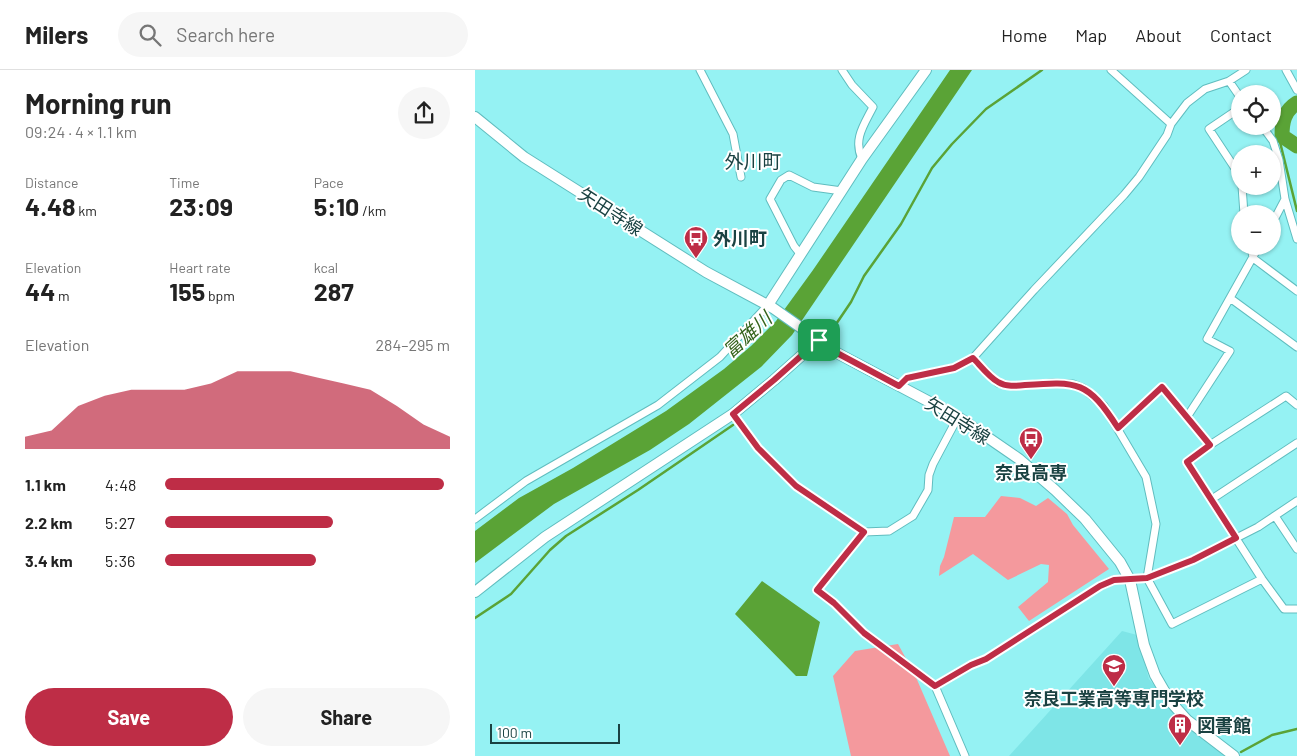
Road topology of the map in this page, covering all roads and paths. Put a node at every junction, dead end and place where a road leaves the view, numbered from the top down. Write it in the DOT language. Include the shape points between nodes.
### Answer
graph roads {
  1 [pos="700,70"];
  2 [pos="841,70"];
  3 [pos="926,70"];
  4 [pos="1111,70"];
  5 [pos="1246,70"];
  6 [pos="1286,70"];
  7 [pos="1229,81"];
  8 [pos="1232,85"];
  9 [pos="1297,90"];
  10 [pos="1231,114"];
  11 [pos="475,117"];
  12 [pos="1171,124"];
  13 [pos="1269,135"];
  14 [pos="862,160"];
  15 [pos="1231,162"];
  16 [pos="741,177"];
  17 [pos="842,191"];
  18 [pos="1285,199"];
  19 [pos="1281,207"];
  20 [pos="1297,239"];
  21 [pos="801,255"];
  22 [pos="1252,255"];
  23 [pos="1254,255"];
  24 [pos="1253,258"];
  25 [pos="1297,291"];
  26 [pos="1230,298"];
  27 [pos="770,306"];
  28 [pos="819,340"];
  29 [pos="1297,347"];
  30 [pos="973,358"];
  31 [pos="899,386"];
  32 [pos="1297,405"];
  33 [pos="733,414"];
  34 [pos="958,417"];
  35 [pos="1187,417"];
  36 [pos="1118,428"];
  37 [pos="1297,443"];
  38 [pos="1210,445"];
  39 [pos="1211,499"];
  40 [pos="1297,501"];
  41 [pos="1275,516"];
  42 [pos="475,519"];
  43 [pos="864,532"];
  44 [pos="1236,538"];
  45 [pos="1297,549"];
  46 [pos="1147,578"];
  47 [pos="1130,580"];
  48 [pos="1262,580"];
  49 [pos="475,592"];
  50 [pos="1297,609"];
  51 [pos="935,686"];
  52 [pos="965,756"];
  53 [pos="1234,756"];
  1 -- 16 [label="street" via="733,134"];
  2 -- 14 [label="street" via="873,107 859,135"];
  3 -- 14 [label="main road"];
  4 -- 12 [label="street"];
  5 -- 7 [label="street"];
  6 -- 9 [label="street"];
  7 -- 8 [label="street"];
  7 -- 12 [label="street" via="1205,89 1187,103"];
  10 -- 15 [label="street" via="1209,129"];
  11 -- 27 [label="main road, 矢田寺線" via="524,157 706,272"];
  12 -- 30 [label="street" via="1167,135 1124,195"];
  13 -- 18 [label="street" via="1283,177"];
  14 -- 17 [label="main road"];
  17 -- 21 [label="main road"];
  17 -- 21 [label="street" via="813,187 789,175 781,180 770,199"];
  18 -- 19 [label="street"];
  18 -- 20 [label="street"];
  21 -- 27 [label="main road"];
  22 -- 24 [label="street"];
  23 -- 24 [label="street"];
  24 -- 25 [label="street"];
  24 -- 26 [label="street"];
  26 -- 29 [label="street"];
  26 -- 35 [label="street" via="1207,339 1230,351"];
  27 -- 28 [label="main road, 矢田寺線"];
  27 -- 42 [label="street" via="720,357 658,405 526,481"];
  28 -- 31 [label="main road, 矢田寺線"];
  28 -- 33 [label="main road"];
  30 -- 31 [label="street" via="954,368 907,378"];
  30 -- 36 [label="street" via="998,383 1013,386 1073,384 1083,388 1104,406"];
  31 -- 34 [label="main road, 矢田寺線"];
  32 -- 38 [label="street" via="1286,396"];
  33 -- 43 [label="street" via="758,448 796,486"];
  33 -- 49 [label="main road" via="545,537"];
  34 -- 43 [label="street" via="933,464 928,490 913,516 889,531"];
  34 -- 47 [label="main road, 矢田寺線" via="1019,459 1055,490 1085,519 1120,562"];
  35 -- 36 [label="street" via="1162,387"];
  35 -- 38 [label="street"];
  36 -- 46 [label="street" via="1146,477 1156,524"];
  37 -- 39 [label="street"];
  38 -- 39 [label="street" via="1187,462"];
  39 -- 44 [label="street"];
  40 -- 41 [label="street"];
  41 -- 44 [label="street"];
  41 -- 45 [label="street"];
  43 -- 51 [label="street" via="817,590 864,633"];
  44 -- 46 [label="street"];
  44 -- 48 [label="street"];
  46 -- 47 [label="street"];
  46 -- 48 [label="street" via="1172,624"];
  47 -- 51 [label="street" via="1114,580 1100,586 986,659"];
  47 -- 53 [label="main road, 矢田寺線" via="1144,645 1155,675 1170,701 1187,720"];
  48 -- 50 [label="street" via="1284,609"];
  51 -- 52 [label="street"];
}
